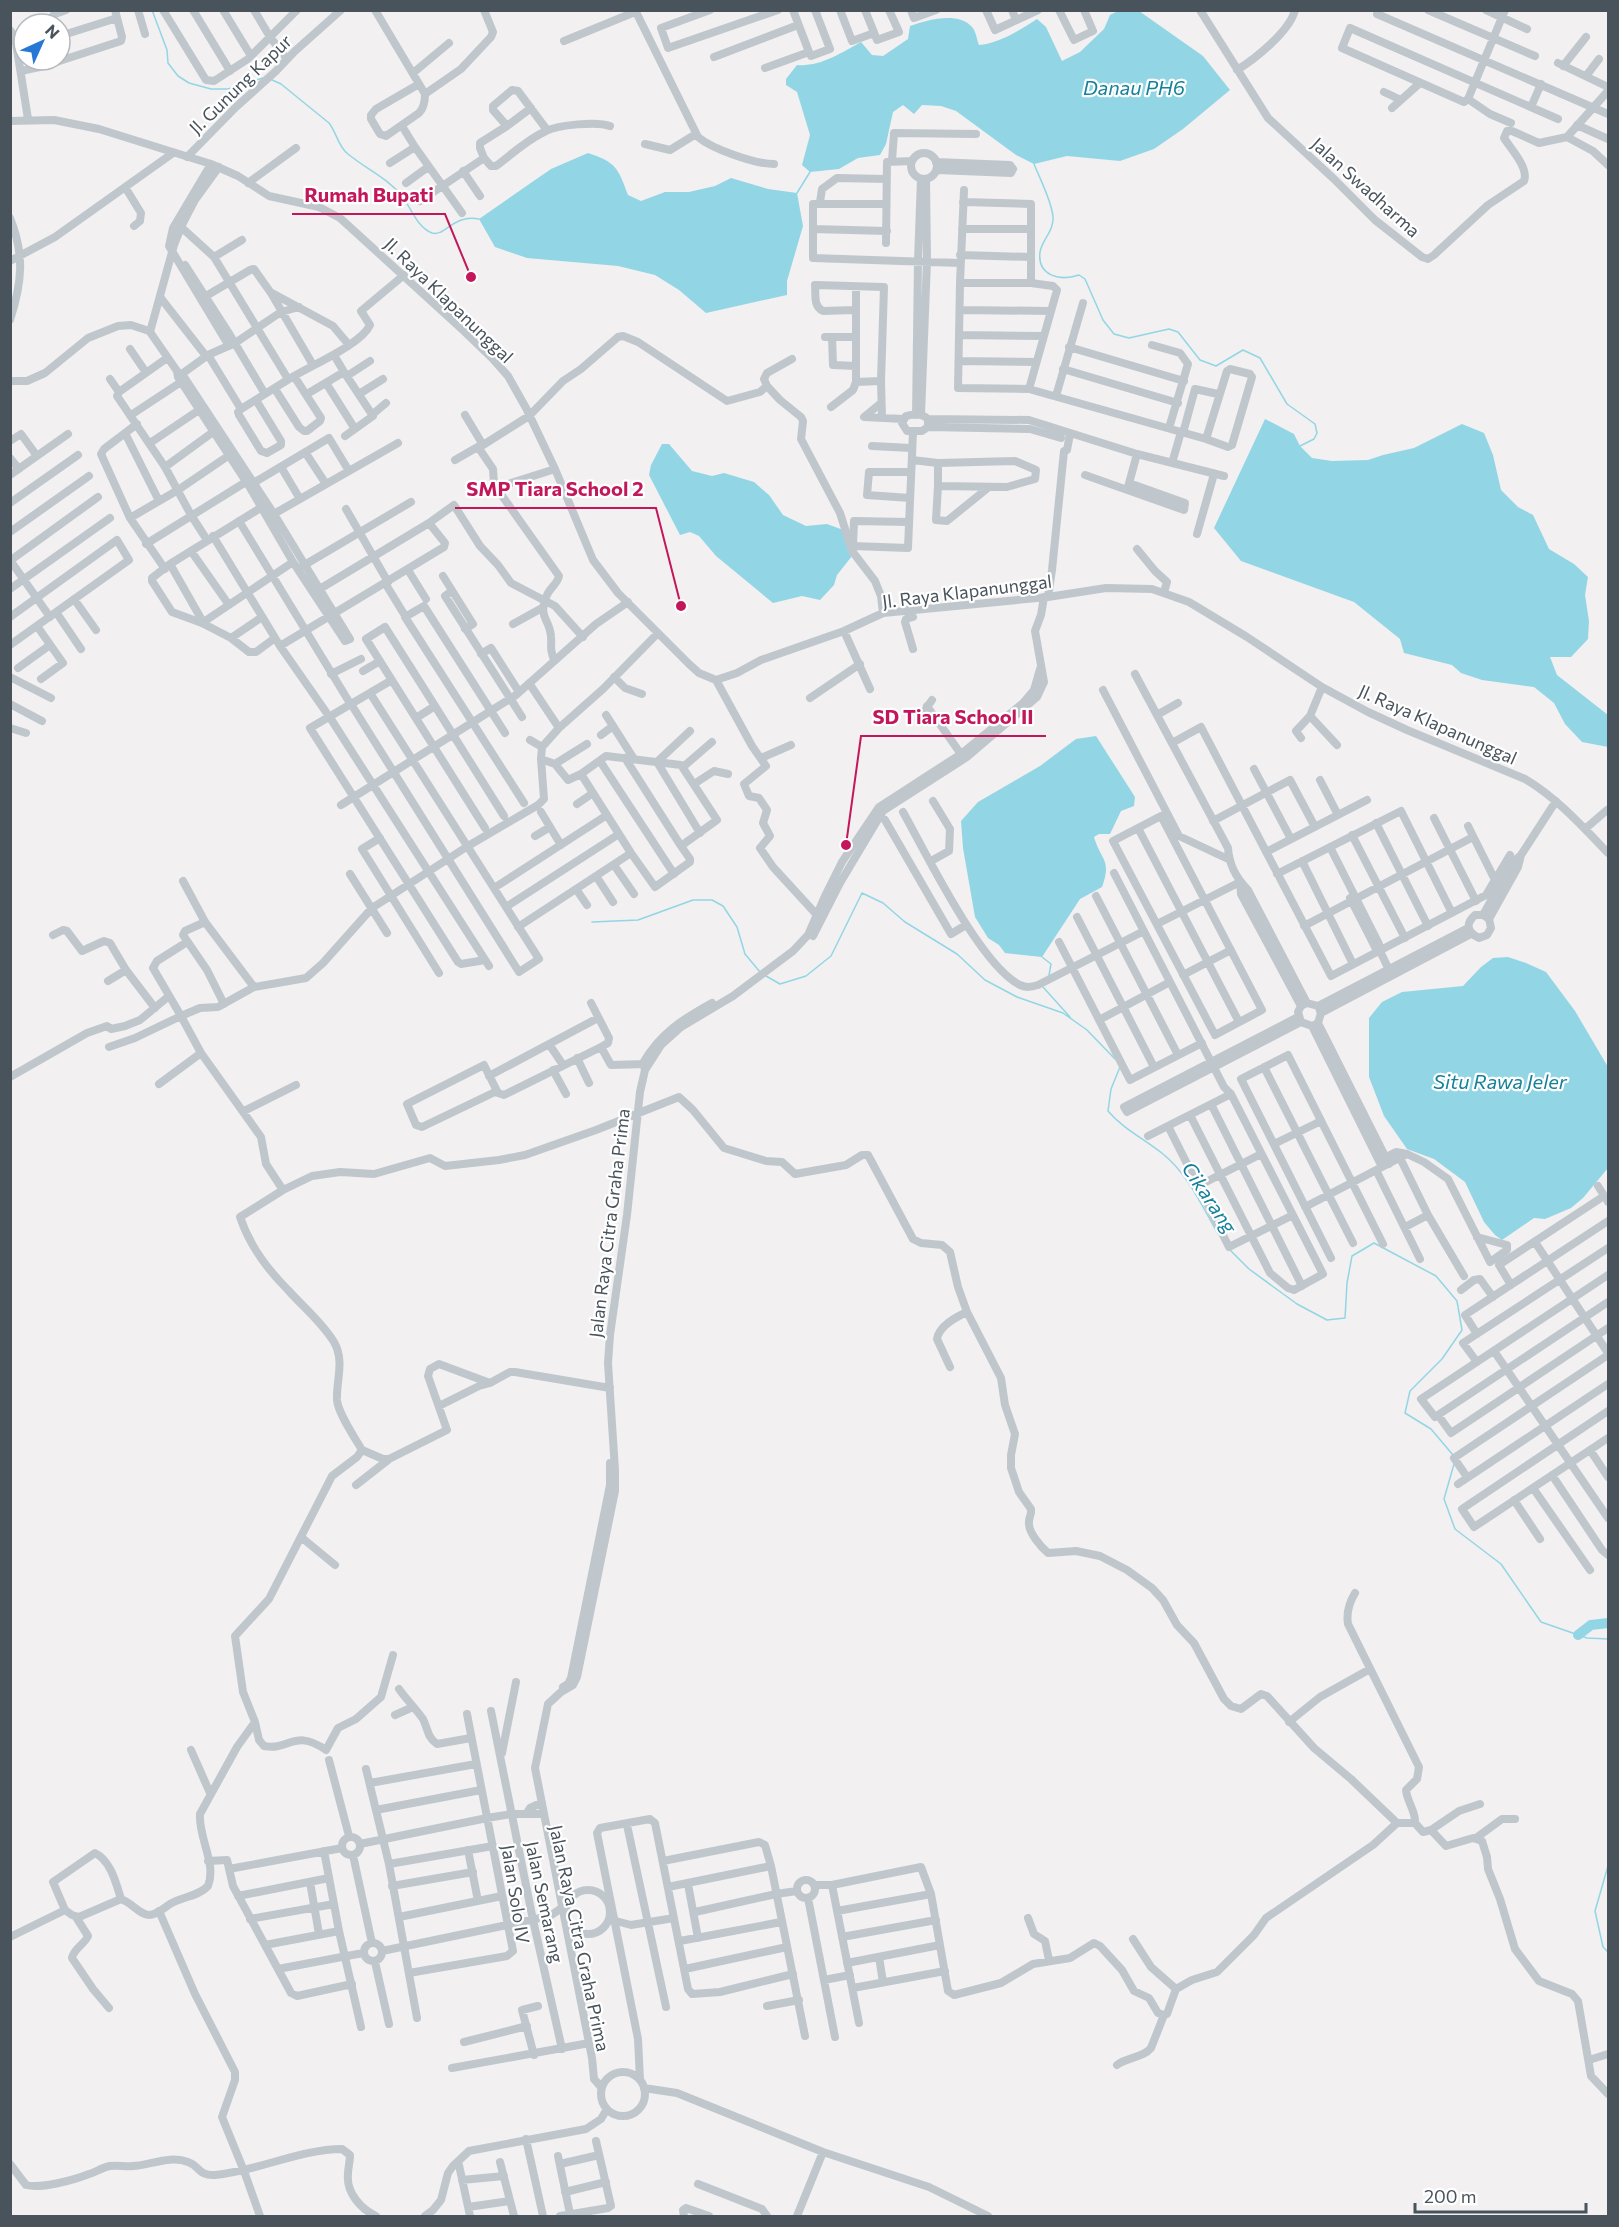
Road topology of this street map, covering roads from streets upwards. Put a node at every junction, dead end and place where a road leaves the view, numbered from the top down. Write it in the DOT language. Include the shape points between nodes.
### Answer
graph roads {
  1 [pos="138,10"];
  2 [pos="163,10"];
  3 [pos="193,10"];
  4 [pos="223,10"];
  5 [pos="254,10"];
  6 [pos="297,10"];
  7 [pos="341,10"];
  8 [pos="375,10"];
  9 [pos="484,10"];
  10 [pos="710,10"];
  11 [pos="778,10"];
  12 [pos="793,10"];
  13 [pos="815,10"];
  14 [pos="840,10"];
  15 [pos="865,10"];
  16 [pos="889,10"];
  17 [pos="911,10"];
  18 [pos="944,10"];
  19 [pos="986,10"];
  20 [pos="1012,10"];
  21 [pos="1059,10"];
  22 [pos="1084,10"];
  23 [pos="1200,10"];
  24 [pos="1295,10"];
  25 [pos="1428,10"];
  26 [pos="1486,10"];
  27 [pos="635,11"];
  28 [pos="937,11"];
  29 [pos="1036,11"];
  30 [pos="116,14"];
  31 [pos="287,14"];
  32 [pos="1381,14"];
  33 [pos="1504,14"];
  34 [pos="1016,20"];
  35 [pos="798,26"];
  36 [pos="1527,29"];
  37 [pos="72,31"];
  38 [pos="874,33"];
  39 [pos="145,34"];
  40 [pos="270,37"];
  41 [pos="1586,37"];
  42 [pos="1493,39"];
  43 [pos="564,41"];
  44 [pos="449,43"];
  45 [pos="809,52"];
  46 [pos="72,55"];
  47 [pos="251,56"];
  48 [pos="1535,56"];
  49 [pos="714,57"];
  50 [pos="1599,59"];
  51 [pos="287,60"];
  52 [pos="1484,60"];
  53 [pos="765,68"];
  54 [pos="1237,70"];
  55 [pos="230,71"];
  56 [pos="21,72"];
  57 [pos="412,72"];
  58 [pos="1586,76"];
  59 [pos="1475,82"];
  60 [pos="1420,83"];
  61 [pos="419,84"];
  62 [pos="1540,84"];
  63 [pos="1608,89"];
  64 [pos="1384,92"];
  65 [pos="425,94"];
  66 [pos="1468,99"];
  67 [pos="1401,100"];
  68 [pos="1531,107"];
  69 [pos="1593,107"];
  70 [pos="531,108"];
  71 [pos="1392,108"];
  72 [pos="1608,114"];
  73 [pos="28,119"];
  74 [pos="1558,119"];
  75 [pos="10,121"];
  76 [pos="1511,123"];
  77 [pos="1577,125"];
  78 [pos="402,126"];
  79 [pos="507,126"];
  80 [pos="609,126"];
  81 [pos="547,130"];
  82 [pos="696,134"];
  83 [pos="976,134"];
  84 [pos="1567,137"];
  85 [pos="1608,139"];
  86 [pos="645,144"];
  87 [pos="415,147"];
  88 [pos="296,148"];
  89 [pos="173,153"];
  90 [pos="187,157"];
  91 [pos="484,158"];
  92 [pos="892,161"];
  93 [pos="912,161"];
  94 [pos="390,163"];
  95 [pos="774,164"];
  96 [pos="1608,165"];
  97 [pos="215,166"];
  98 [pos="936,166"];
  99 [pos="428,167"];
  100 [pos="463,171"];
  101 [pos="886,179"];
  102 [pos="924,179"];
  103 [pos="248,183"];
  104 [pos="406,183"];
  105 [pos="443,185"];
  106 [pos="125,187"];
  107 [pos="964,190"];
  108 [pos="480,196"];
  109 [pos="420,201"];
  110 [pos="820,202"];
  111 [pos="963,202"];
  112 [pos="886,204"];
  113 [pos="462,213"];
  114 [pos="10,218"];
  115 [pos="134,226"];
  116 [pos="181,227"];
  117 [pos="813,229"];
  118 [pos="962,229"];
  119 [pos="1030,229"];
  120 [pos="887,231"];
  121 [pos="242,240"];
  122 [pos="886,243"];
  123 [pos="173,252"];
  124 [pos="20,255"];
  125 [pos="214,256"];
  126 [pos="1030,257"];
  127 [pos="960,259"];
  128 [pos="918,260"];
  129 [pos="10,261"];
  130 [pos="927,261"];
  131 [pos="404,275"];
  132 [pos="230,282"];
  133 [pos="960,283"];
  134 [pos="1031,283"];
  135 [pos="856,287"];
  136 [pos="271,293"];
  137 [pos="206,296"];
  138 [pos="160,297"];
  139 [pos="1083,303"];
  140 [pos="299,307"];
  141 [pos="855,310"];
  142 [pos="960,310"];
  143 [pos="1051,311"];
  144 [pos="282,312"];
  145 [pos="10,320"];
  146 [pos="258,327"];
  147 [pos="149,331"];
  148 [pos="959,335"];
  149 [pos="1044,336"];
  150 [pos="855,337"];
  151 [pos="232,344"];
  152 [pos="349,345"];
  153 [pos="1152,345"];
  154 [pos="1069,346"];
  155 [pos="130,349"];
  156 [pos="334,355"];
  157 [pos="207,356"];
  158 [pos="167,358"];
  159 [pos="792,359"];
  160 [pos="370,361"];
  161 [pos="959,361"];
  162 [pos="1036,362"];
  163 [pos="313,365"];
  164 [pos="856,366"];
  165 [pos="1063,369"];
  166 [pos="145,371"];
  167 [pos="345,374"];
  168 [pos="180,376"];
  169 [pos="291,378"];
  170 [pos="110,379"];
  171 [pos="383,379"];
  172 [pos="10,381"];
  173 [pos="881,381"];
  174 [pos="856,382"];
  175 [pos="326,383"];
  176 [pos="1184,383"];
  177 [pos="767,386"];
  178 [pos="275,389"];
  179 [pos="1029,389"];
  180 [pos="1195,389"];
  181 [pos="119,392"];
  182 [pos="265,394"];
  183 [pos="307,394"];
  184 [pos="359,394"];
  185 [pos="1218,394"];
  186 [pos="1056,396"];
  187 [pos="256,400"];
  188 [pos="386,403"];
  189 [pos="1178,403"];
  190 [pos="881,404"];
  191 [pos="831,407"];
  192 [pos="199,410"];
  193 [pos="241,410"];
  194 [pos="372,414"];
  195 [pos="131,415"];
  196 [pos="465,415"];
  197 [pos="529,416"];
  198 [pos="882,418"];
  199 [pos="903,419"];
  200 [pos="923,419"];
  201 [pos="137,424"];
  202 [pos="1169,428"];
  203 [pos="355,429"];
  204 [pos="213,432"];
  205 [pos="913,432"];
  206 [pos="1182,432"];
  207 [pos="125,433"];
  208 [pos="68,434"];
  209 [pos="1065,435"];
  210 [pos="345,436"];
  211 [pos="1206,439"];
  212 [pos="10,441"];
  213 [pos="150,443"];
  214 [pos="398,443"];
  215 [pos="480,446"];
  216 [pos="872,446"];
  217 [pos="911,447"];
  218 [pos="305,452"];
  219 [pos="1137,454"];
  220 [pos="78,455"];
  221 [pos="37,456"];
  222 [pos="228,456"];
  223 [pos="10,458"];
  224 [pos="455,460"];
  225 [pos="912,460"];
  226 [pos="939,463"];
  227 [pos="1172,463"];
  228 [pos="165,467"];
  229 [pos="281,467"];
  230 [pos="18,469"];
  231 [pos="555,469"];
  232 [pos="349,471"];
  233 [pos="910,472"];
  234 [pos="1214,474"];
  235 [pos="10,475"];
  236 [pos="1085,475"];
  237 [pos="89,476"];
  238 [pos="1224,476"];
  239 [pos="249,482"];
  240 [pos="326,484"];
  241 [pos="938,486"];
  242 [pos="1129,486"];
  243 [pos="989,487"];
  244 [pos="178,490"];
  245 [pos="498,493"];
  246 [pos="98,497"];
  247 [pos="910,498"];
  248 [pos="300,499"];
  249 [pos="159,501"];
  250 [pos="411,502"];
  251 [pos="10,503"];
  252 [pos="262,507"];
  253 [pos="346,509"];
  254 [pos="191,515"];
  255 [pos="271,516"];
  256 [pos="110,518"];
  257 [pos="130,518"];
  258 [pos="238,521"];
  259 [pos="909,522"];
  260 [pos="429,523"];
  261 [pos="10,532"];
  262 [pos="359,532"];
  263 [pos="1197,534"];
  264 [pos="210,538"];
  265 [pos="146,544"];
  266 [pos="1137,549"];
  267 [pos="191,551"];
  268 [pos="373,557"];
  269 [pos="11,560"];
  270 [pos="298,565"];
  271 [pos="167,567"];
  272 [pos="408,570"];
  273 [pos="272,576"];
  274 [pos="442,576"];
  275 [pos="24,580"];
  276 [pos="386,582"];
  277 [pos="10,589"];
  278 [pos="317,591"];
  279 [pos="1164,592"];
  280 [pos="247,593"];
  281 [pos="1046,597"];
  282 [pos="37,598"];
  283 [pos="74,599"];
  284 [pos="426,599"];
  285 [pos="628,602"];
  286 [pos="544,604"];
  287 [pos="229,605"];
  288 [pos="908,610"];
  289 [pos="883,613"];
  290 [pos="53,614"];
  291 [pos="333,614"];
  292 [pos="404,614"];
  293 [pos="262,616"];
  294 [pos="10,617"];
  295 [pos="203,622"];
  296 [pos="513,624"];
  297 [pos="37,626"];
  298 [pos="96,630"];
  299 [pos="305,631"];
  300 [pos="843,631"];
  301 [pos="658,633"];
  302 [pos="583,637"];
  303 [pos="231,638"];
  304 [pos="275,638"];
  305 [pos="10,645"];
  306 [pos="50,645"];
  307 [pos="280,646"];
  308 [pos="81,648"];
  309 [pos="913,649"];
  310 [pos="481,654"];
  311 [pos="361,659"];
  312 [pos="554,660"];
  313 [pos="380,661"];
  314 [pos="860,664"];
  315 [pos="18,668"];
  316 [pos="363,671"];
  317 [pos="332,674"];
  318 [pos="1135,674"];
  319 [pos="10,677"];
  320 [pos="614,677"];
  321 [pos="41,679"];
  322 [pos="392,680"];
  323 [pos="716,680"];
  324 [pos="529,683"];
  325 [pos="1322,687"];
  326 [pos="870,689"];
  327 [pos="1103,690"];
  328 [pos="519,692"];
  329 [pos="370,693"];
  330 [pos="642,694"];
  331 [pos="51,698"];
  332 [pos="810,698"];
  333 [pos="510,699"];
  334 [pos="349,702"];
  335 [pos="10,704"];
  336 [pos="1178,704"];
  337 [pos="435,706"];
  338 [pos="927,707"];
  339 [pos="490,711"];
  340 [pos="328,714"];
  341 [pos="606,715"];
  342 [pos="1157,715"];
  343 [pos="1310,716"];
  344 [pos="522,717"];
  345 [pos="416,718"];
  346 [pos="42,721"];
  347 [pos="471,723"];
  348 [pos="613,726"];
  349 [pos="10,728"];
  350 [pos="559,728"];
  351 [pos="690,731"];
  352 [pos="26,733"];
  353 [pos="505,733"];
  354 [pos="454,734"];
  355 [pos="601,735"];
  356 [pos="1301,738"];
  357 [pos="530,740"];
  358 [pos="712,742"];
  359 [pos="1172,742"];
  360 [pos="586,744"];
  361 [pos="791,745"];
  362 [pos="1337,745"];
  363 [pos="434,746"];
  364 [pos="626,746"];
  365 [pos="542,747"];
  366 [pos="612,756"];
  367 [pos="625,758"];
  368 [pos="761,758"];
  369 [pos="961,758"];
  370 [pos="541,759"];
  371 [pos="634,759"];
  372 [pos="412,760"];
  373 [pos="600,761"];
  374 [pos="657,762"];
  375 [pos="555,764"];
  376 [pos="683,767"];
  377 [pos="1254,769"];
  378 [pos="393,772"];
  379 [pos="581,774"];
  380 [pos="728,774"];
  381 [pos="1320,780"];
  382 [pos="694,784"];
  383 [pos="372,785"];
  384 [pos="593,793"];
  385 [pos="1267,793"];
  386 [pos="353,797"];
  387 [pos="1367,800"];
  388 [pos="933,801"];
  389 [pos="1556,801"];
  390 [pos="524,803"];
  391 [pos="577,804"];
  392 [pos="341,805"];
  393 [pos="1242,806"];
  394 [pos="1607,810"];
  395 [pos="541,812"];
  396 [pos="903,812"];
  397 [pos="607,815"];
  398 [pos="1338,815"];
  399 [pos="504,816"];
  400 [pos="1434,818"];
  401 [pos="885,820"];
  402 [pos="1213,821"];
  403 [pos="1376,823"];
  404 [pos="1468,826"];
  405 [pos="550,827"];
  406 [pos="1315,827"];
  407 [pos="486,828"];
  408 [pos="1138,828"];
  409 [pos="1585,829"];
  410 [pos="700,833"];
  411 [pos="619,834"];
  412 [pos="1352,835"];
  413 [pos="535,836"];
  414 [pos="1473,837"];
  415 [pos="380,838"];
  416 [pos="1291,839"];
  417 [pos="860,840"];
  418 [pos="561,845"];
  419 [pos="468,846"];
  420 [pos="681,846"];
  421 [pos="1328,848"];
  422 [pos="1450,849"];
  423 [pos="1266,852"];
  424 [pos="631,853"];
  425 [pos="1608,853"];
  426 [pos="1510,855"];
  427 [pos="448,859"];
  428 [pos="1228,859"];
  429 [pos="931,861"];
  430 [pos="1302,861"];
  431 [pos="1426,862"];
  432 [pos="614,865"];
  433 [pos="428,871"];
  434 [pos="1114,873"];
  435 [pos="350,874"];
  436 [pos="674,874"];
  437 [pos="1278,874"];
  438 [pos="1402,874"];
  439 [pos="596,876"];
  440 [pos="1495,880"];
  441 [pos="183,881"];
  442 [pos="1240,882"];
  443 [pos="410,883"];
  444 [pos="1379,887"];
  445 [pos="494,888"];
  446 [pos="576,889"];
  447 [pos="634,894"];
  448 [pos="390,895"];
  449 [pos="1096,896"];
  450 [pos="1205,900"];
  451 [pos="1354,900"];
  452 [pos="1476,900"];
  453 [pos="612,902"];
  454 [pos="587,905"];
  455 [pos="506,907"];
  456 [pos="372,908"];
  457 [pos="1181,912"];
  458 [pos="1328,913"];
  459 [pos="1452,913"];
  460 [pos="817,915"];
  461 [pos="1486,917"];
  462 [pos="1077,918"];
  463 [pos="205,922"];
  464 [pos="1157,924"];
  465 [pos="966,925"];
  466 [pos="1304,926"];
  467 [pos="1428,926"];
  468 [pos="518,927"];
  469 [pos="1144,931"];
  470 [pos="1469,931"];
  471 [pos="387,933"];
  472 [pos="53,935"];
  473 [pos="1405,938"];
  474 [pos="187,942"];
  475 [pos="1059,942"];
  476 [pos="1120,943"];
  477 [pos="1231,950"];
  478 [pos="793,951"];
  479 [pos="1380,951"];
  480 [pos="1096,955"];
  481 [pos="1207,962"];
  482 [pos="1353,964"];
  483 [pos="1072,968"];
  484 [pos="126,970"];
  485 [pos="438,973"];
  486 [pos="1391,973"];
  487 [pos="1184,975"];
  488 [pos="108,981"];
  489 [pos="1170,982"];
  490 [pos="254,987"];
  491 [pos="1147,994"];
  492 [pos="169,996"];
  493 [pos="591,1003"];
  494 [pos="224,1004"];
  495 [pos="1304,1005"];
  496 [pos="1123,1007"];
  497 [pos="155,1008"];
  498 [pos="1320,1010"];
  499 [pos="181,1016"];
  500 [pos="598,1018"];
  501 [pos="1099,1020"];
  502 [pos="1299,1020"];
  503 [pos="1239,1022"];
  504 [pos="1315,1025"];
  505 [pos="1202,1043"];
  506 [pos="549,1044"];
  507 [pos="109,1047"];
  508 [pos="601,1047"];
  509 [pos="201,1053"];
  510 [pos="1178,1055"];
  511 [pos="577,1058"];
  512 [pos="1213,1064"];
  513 [pos="563,1065"];
  514 [pos="645,1066"];
  515 [pos="1154,1067"];
  516 [pos="1264,1067"];
  517 [pos="553,1070"];
  518 [pos="489,1076"];
  519 [pos="10,1077"];
  520 [pos="589,1083"];
  521 [pos="159,1084"];
  522 [pos="296,1085"];
  523 [pos="497,1091"];
  524 [pos="566,1094"];
  525 [pos="1231,1094"];
  526 [pos="1211,1104"];
  527 [pos="1126,1109"];
  528 [pos="244,1111"];
  529 [pos="637,1114"];
  530 [pos="1190,1115"];
  531 [pos="1321,1121"];
  532 [pos="1168,1126"];
  533 [pos="1297,1133"];
  534 [pos="1148,1136"];
  535 [pos="1274,1144"];
  536 [pos="1261,1154"];
  537 [pos="1403,1156"];
  538 [pos="1241,1164"];
  539 [pos="1383,1165"];
  540 [pos="1220,1175"];
  541 [pos="1352,1183"];
  542 [pos="1198,1186"];
  543 [pos="1598,1186"];
  544 [pos="283,1190"];
  545 [pos="1329,1195"];
  546 [pos="1606,1199"];
  547 [pos="1305,1208"];
  548 [pos="1293,1215"];
  549 [pos="1428,1215"];
  550 [pos="1608,1221"];
  551 [pos="1272,1225"];
  552 [pos="1405,1227"];
  553 [pos="1251,1235"];
  554 [pos="1477,1237"];
  555 [pos="1535,1242"];
  556 [pos="1353,1244"];
  557 [pos="1383,1244"];
  558 [pos="1608,1248"];
  559 [pos="1331,1258"];
  560 [pos="1420,1258"];
  561 [pos="1548,1261"];
  562 [pos="1608,1275"];
  563 [pos="1464,1276"];
  564 [pos="1560,1280"];
  565 [pos="1511,1285"];
  566 [pos="1302,1286"];
  567 [pos="1461,1290"];
  568 [pos="1493,1297"];
  569 [pos="1573,1299"];
  570 [pos="1608,1302"];
  571 [pos="967,1312"];
  572 [pos="1585,1317"];
  573 [pos="1608,1328"];
  574 [pos="1477,1334"];
  575 [pos="1597,1336"];
  576 [pos="1494,1351"];
  577 [pos="1608,1354"];
  578 [pos="1477,1362"];
  579 [pos="950,1367"];
  580 [pos="1507,1369"];
  581 [pos="490,1383"];
  582 [pos="1608,1384"];
  583 [pos="609,1385"];
  584 [pos="1519,1388"];
  585 [pos="439,1406"];
  586 [pos="1532,1406"];
  587 [pos="1608,1411"];
  588 [pos="1438,1415"];
  589 [pos="1545,1426"];
  590 [pos="1608,1439"];
  591 [pos="1558,1445"];
  592 [pos="362,1450"];
  593 [pos="1590,1450"];
  594 [pos="389,1459"];
  595 [pos="1570,1463"];
  596 [pos="1552,1475"];
  597 [pos="1467,1477"];
  598 [pos="1608,1477"];
  599 [pos="1458,1484"];
  600 [pos="356,1485"];
  601 [pos="1533,1488"];
  602 [pos="1514,1500"];
  603 [pos="1608,1518"];
  604 [pos="301,1537"];
  605 [pos="1540,1539"];
  606 [pos="1608,1555"];
  607 [pos="335,1565"];
  608 [pos="1590,1570"];
  609 [pos="1355,1593"];
  610 [pos="393,1655"];
  611 [pos="1370,1669"];
  612 [pos="516,1682"];
  613 [pos="399,1689"];
  614 [pos="413,1707"];
  615 [pos="492,1711"];
  616 [pos="467,1714"];
  617 [pos="395,1715"];
  618 [pos="255,1722"];
  619 [pos="1289,1722"];
  620 [pos="471,1738"];
  621 [pos="191,1750"];
  622 [pos="329,1760"];
  623 [pos="501,1760"];
  624 [pos="476,1764"];
  625 [pos="366,1769"];
  626 [pos="370,1783"];
  627 [pos="481,1790"];
  628 [pos="210,1794"];
  629 [pos="540,1803"];
  630 [pos="1480,1804"];
  631 [pos="376,1810"];
  632 [pos="527,1813"];
  633 [pos="512,1814"];
  634 [pos="542,1814"];
  635 [pos="487,1818"];
  636 [pos="1515,1819"];
  637 [pos="1397,1823"];
  638 [pos="1414,1823"];
  639 [pos="627,1825"];
  640 [pos="1431,1830"];
  641 [pos="349,1836"];
  642 [pos="382,1838"];
  643 [pos="1476,1838"];
  644 [pos="360,1844"];
  645 [pos="493,1846"];
  646 [pos="342,1848"];
  647 [pos="324,1851"];
  648 [pos="468,1851"];
  649 [pos="353,1855"];
  650 [pos="208,1861"];
  651 [pos="663,1861"];
  652 [pos="389,1864"];
  653 [pos="771,1866"];
  654 [pos="229,1869"];
  655 [pos="473,1872"];
  656 [pos="328,1878"];
  657 [pos="310,1882"];
  658 [pos="688,1884"];
  659 [pos="832,1885"];
  660 [pos="392,1886"];
  661 [pos="814,1886"];
  662 [pos="668,1887"];
  663 [pos="797,1891"];
  664 [pos="776,1894"];
  665 [pos="931,1894"];
  666 [pos="238,1896"];
  667 [pos="502,1896"];
  668 [pos="808,1898"];
  669 [pos="121,1899"];
  670 [pos="478,1901"];
  671 [pos="334,1904"];
  672 [pos="612,1907"];
  673 [pos="314,1908"];
  674 [pos="65,1910"];
  675 [pos="159,1911"];
  676 [pos="837,1911"];
  677 [pos="695,1912"];
  678 [pos="563,1915"];
  679 [pos="550,1916"];
  680 [pos="76,1917"];
  681 [pos="399,1917"];
  682 [pos="674,1918"];
  683 [pos="1028,1918"];
  684 [pos="250,1919"];
  685 [pos="532,1920"];
  686 [pos="936,1920"];
  687 [pos="616,1921"];
  688 [pos="648,1922"];
  689 [pos="781,1922"];
  690 [pos="631,1925"];
  691 [pos="508,1926"];
  692 [pos="339,1931"];
  693 [pos="319,1934"];
  694 [pos="618,1934"];
  695 [pos="10,1937"];
  696 [pos="698,1938"];
  697 [pos="842,1938"];
  698 [pos="1133,1938"];
  699 [pos="680,1941"];
  700 [pos="372,1943"];
  701 [pos="265,1945"];
  702 [pos="402,1945"];
  703 [pos="940,1945"];
  704 [pos="787,1947"];
  705 [pos="382,1951"];
  706 [pos="363,1953"];
  707 [pos="344,1957"];
  708 [pos="879,1957"];
  709 [pos="1049,1960"];
  710 [pos="375,1962"];
  711 [pos="847,1963"];
  712 [pos="278,1969"];
  713 [pos="685,1969"];
  714 [pos="945,1971"];
  715 [pos="409,1973"];
  716 [pos="793,1974"];
  717 [pos="850,1976"];
  718 [pos="824,1980"];
  719 [pos="884,1982"];
  720 [pos="352,1984"];
  721 [pos="853,1988"];
  722 [pos="1176,1989"];
  723 [pos="799,2000"];
  724 [pos="538,2006"];
  725 [pos="767,2006"];
  726 [pos="666,2007"];
  727 [pos="109,2008"];
  728 [pos="1164,2015"];
  729 [pos="417,2018"];
  730 [pos="859,2023"];
  731 [pos="389,2025"];
  732 [pos="527,2026"];
  733 [pos="361,2027"];
  734 [pos="805,2036"];
  735 [pos="836,2037"];
  736 [pos="464,2042"];
  737 [pos="584,2044"];
  738 [pos="562,2049"];
  739 [pos="1608,2054"];
  740 [pos="534,2055"];
  741 [pos="1589,2060"];
  742 [pos="592,2063"];
  743 [pos="1117,2065"];
  744 [pos="452,2068"];
  745 [pos="640,2080"];
  746 [pos="601,2086"];
  747 [pos="644,2088"];
  748 [pos="1608,2094"];
  749 [pos="607,2109"];
  750 [pos="526,2139"];
  751 [pos="596,2141"];
  752 [pos="823,2152"];
  753 [pos="599,2155"];
  754 [pos="500,2162"];
  755 [pos="10,2164"];
  756 [pos="459,2164"];
  757 [pos="244,2171"];
  758 [pos="504,2176"];
  759 [pos="462,2180"];
  760 [pos="606,2182"];
  761 [pos="698,2184"];
  762 [pos="565,2192"];
  763 [pos="510,2201"];
  764 [pos="468,2207"];
  765 [pos="570,2214"];
  766 [pos="260,2217"];
  767 [pos="376,2217"];
  768 [pos="425,2217"];
  769 [pos="470,2217"];
  770 [pos="514,2217"];
  771 [pos="543,2217"];
  772 [pos="560,2217"];
  773 [pos="684,2217"];
  774 [pos="709,2217"];
  775 [pos="767,2217"];
  776 [pos="797,2217"];
  777 [pos="988,2217"];
  1 -- 39 [label="street"];
  2 -- 55 [label="street" via="206,80 214,81"];
  3 -- 55 [label="street"];
  4 -- 47 [label="street"];
  5 -- 40 [label="street"];
  6 -- 31 [label="street"];
  7 -- 51 [label="street, Jl. Gunung Kapur"];
  8 -- 57 [label="street"];
  9 -- 65 [label="street" via="493,32 491,37 461,69"];
  10 -- 11 [label="street" via="660,28 668,48"];
  12 -- 35 [label="street"];
  13 -- 45 [label="street" via="830,49 810,56"];
  14 -- 38 [label="street" via="852,41"];
  15 -- 38 [label="street"];
  16 -- 38 [label="street" via="898,32 877,40"];
  17 -- 28 [label="street" via="914,18"];
  18 -- 28 [label="street"];
  19 -- 34 [label="street" via="995,30"];
  20 -- 34 [label="street"];
  21 -- 22 [label="street" via="1074,40 1093,31"];
  23 -- 54 [label="street, Jalan Swadharma"];
  24 -- 54 [label="street" via="1271,44"];
  25 -- 42 [label="street"];
  26 -- 33 [label="street"];
  27 -- 43 [label="street"];
  27 -- 82 [label="street"];
  29 -- 34 [label="street"];
  30 -- 37 [label="street"];
  30 -- 46 [label="street" via="121,41"];
  31 -- 40 [label="street"];
  32 -- 52 [label="street"];
  33 -- 36 [label="street"];
  33 -- 42 [label="street"];
  35 -- 45 [label="street"];
  35 -- 49 [label="street"];
  40 -- 47 [label="street"];
  40 -- 51 [label="street"];
  41 -- 58 [label="street" via="1560,64"];
  42 -- 48 [label="street"];
  42 -- 52 [label="street"];
  44 -- 57 [label="street"];
  45 -- 53 [label="street"];
  47 -- 55 [label="street"];
  50 -- 58 [label="street"];
  51 -- 90 [label="street, Jl. Gunung Kapur"];
  52 -- 59 [label="street"];
  52 -- 62 [label="street"];
  54 -- 84 [label="street, Jalan Swadharma" via="1268,118 1375,220 1428,259 1488,206 1524,181 1524,169 1504,138 1507,131 1539,143"];
  56 -- 73 [label="street"];
  57 -- 61 [label="street"];
  58 -- 63 [label="street"];
  59 -- 60 [label="street" via="1350,27 1342,48"];
  59 -- 66 [label="street"];
  59 -- 68 [label="street"];
  60 -- 66 [label="street" via="1464,102"];
  60 -- 67 [label="street"];
  61 -- 65 [label="street"];
  61 -- 78 [label="street" via="371,115 382,136"];
  62 -- 68 [label="street"];
  62 -- 69 [label="street"];
  63 -- 69 [label="street"];
  64 -- 67 [label="street"];
  65 -- 78 [label="street" via="422,110"];
  66 -- 76 [label="street"];
  67 -- 71 [label="street"];
  68 -- 74 [label="street"];
  69 -- 72 [label="street"];
  69 -- 77 [label="street"];
  70 -- 79 [label="street"];
  70 -- 79 [label="street" via="518,91 512,90 493,107"];
  70 -- 81 [label="street"];
  73 -- 75 [label="street, Jl. Raya Klapanunggal"];
  73 -- 89 [label="street, Jl. Raya Klapanunggal" via="69,122"];
  77 -- 84 [label="street"];
  77 -- 85 [label="street"];
  78 -- 87 [label="street"];
  79 -- 91 [label="street" via="480,143"];
  80 -- 81 [label="street" via="588,123"];
  81 -- 91 [label="street" via="496,166"];
  82 -- 86 [label="street" via="670,150"];
  82 -- 95 [label="street" via="730,152"];
  83 -- 92 [label="street" via="894,133"];
  84 -- 96 [label="street" via="1593,151"];
  87 -- 94 [label="street"];
  87 -- 99 [label="street"];
  88 -- 103 [label="street"];
  89 -- 90 [label="street, Jl. Raya Klapanunggal"];
  89 -- 106 [label="street"];
  90 -- 97 [label="street, Jl. Raya Klapanunggal"];
  91 -- 100 [label="street"];
  92 -- 93 [label="street"];
  92 -- 101 [label="street" via="887,162"];
  93 -- 98 [label="street" via="924,153 932,156"];
  93 -- 102 [label="street" via="915,175"];
  97 -- 103 [label="street, Jl. Raya Klapanunggal"];
  97 -- 116 [label="street"];
  97 -- 123 [label="street" via="173,228 169,246"];
  98 -- 98 [label="street" via="1010,165 1013,169 1011,173"];
  98 -- 102 [label="street" via="933,176"];
  99 -- 104 [label="street"];
  99 -- 105 [label="street"];
  100 -- 105 [label="street"];
  100 -- 108 [label="street"];
  101 -- 110 [label="street" via="837,178 822,189"];
  101 -- 112 [label="street"];
  102 -- 128 [label="street"];
  102 -- 130 [label="street"];
  103 -- 131 [label="street, Jl. Raya Klapanunggal" via="272,197 328,211"];
  105 -- 109 [label="street"];
  105 -- 113 [label="street"];
  106 -- 115 [label="street" via="141,213"];
  106 -- 124 [label="street" via="55,237"];
  107 -- 111 [label="street"];
  110 -- 112 [label="street"];
  110 -- 117 [label="street" via="813,204"];
  111 -- 118 [label="street"];
  111 -- 119 [label="street" via="1029,203"];
  112 -- 120 [label="street"];
  114 -- 124 [label="street"];
  116 -- 123 [label="street"];
  116 -- 125 [label="street"];
  117 -- 120 [label="street"];
  117 -- 128 [label="street" via="813,258"];
  118 -- 119 [label="street"];
  118 -- 127 [label="street"];
  119 -- 126 [label="street"];
  120 -- 122 [label="street"];
  121 -- 125 [label="street"];
  123 -- 137 [label="street"];
  123 -- 138 [label="street"];
  123 -- 151 [label="street"];
  124 -- 129 [label="street"];
  124 -- 145 [label="street" via="21,280"];
  125 -- 132 [label="street"];
  126 -- 127 [label="street"];
  126 -- 134 [label="street"];
  127 -- 130 [label="street"];
  127 -- 133 [label="street"];
  128 -- 130 [label="street"];
  128 -- 200 [label="street"];
  130 -- 200 [label="street"];
  131 -- 152 [label="street" via="361,311 370,328"];
  131 -- 197 [label="street, Jl. Raya Klapanunggal" via="492,358 514,385"];
  132 -- 136 [label="street" via="254,269"];
  132 -- 137 [label="street"];
  132 -- 146 [label="street"];
  133 -- 134 [label="street"];
  133 -- 142 [label="street"];
  134 -- 143 [label="street" via="1056,287"];
  135 -- 141 [label="street"];
  135 -- 141 [label="street" via="816,285 818,309"];
  135 -- 173 [label="street" via="884,287"];
  136 -- 140 [label="street"];
  136 -- 144 [label="street"];
  137 -- 151 [label="street"];
  138 -- 147 [label="street"];
  138 -- 157 [label="street"];
  139 -- 154 [label="street"];
  140 -- 144 [label="street"];
  140 -- 152 [label="street" via="333,326"];
  141 -- 150 [label="street"];
  142 -- 143 [label="street"];
  142 -- 148 [label="street"];
  143 -- 149 [label="street"];
  144 -- 146 [label="street"];
  144 -- 163 [label="street"];
  146 -- 151 [label="street"];
  146 -- 169 [label="street"];
  147 -- 158 [label="street"];
  147 -- 172 [label="street" via="131,325 118,326 88,338 45,373 27,381"];
  148 -- 149 [label="street"];
  148 -- 161 [label="street"];
  149 -- 162 [label="street"];
  150 -- 164 [label="street"];
  150 -- 164 [label="street" via="829,337 833,365"];
  151 -- 157 [label="street"];
  151 -- 182 [label="street"];
  152 -- 156 [label="street"];
  153 -- 176 [label="street" via="1184,356 1188,364"];
  154 -- 165 [label="street"];
  154 -- 176 [label="street"];
  155 -- 166 [label="street"];
  156 -- 163 [label="street"];
  156 -- 167 [label="street"];
  157 -- 168 [label="street"];
  157 -- 193 [label="street"];
  158 -- 166 [label="street"];
  158 -- 168 [label="street"];
  159 -- 177 [label="street" via="767,373"];
  160 -- 167 [label="street"];
  161 -- 162 [label="street"];
  161 -- 179 [label="street" via="958,388"];
  162 -- 179 [label="street"];
  163 -- 169 [label="street"];
  164 -- 174 [label="street"];
  165 -- 186 [label="street"];
  165 -- 189 [label="street"];
  166 -- 181 [label="street"];
  167 -- 175 [label="street"];
  167 -- 184 [label="street"];
  168 -- 192 [label="street"];
  168 -- 195 [label="street"];
  168 -- 239 [label="street"];
  169 -- 178 [label="street"];
  169 -- 183 [label="street"];
  170 -- 181 [label="street"];
  171 -- 184 [label="street"];
  173 -- 174 [label="street"];
  173 -- 190 [label="street"];
  174 -- 191 [label="street" via="853,390"];
  175 -- 183 [label="street"];
  175 -- 203 [label="street"];
  176 -- 180 [label="street"];
  176 -- 189 [label="street"];
  177 -- 197 [label="street" via="760,392 727,401 623,336 563,381"];
  177 -- 289 [label="street" via="801,417 801,439 840,513 852,551 875,581"];
  178 -- 182 [label="street"];
  178 -- 183 [label="street" via="304,431 321,419"];
  179 -- 186 [label="street"];
  180 -- 185 [label="street"];
  180 -- 206 [label="street"];
  181 -- 195 [label="street" via="118,399"];
  182 -- 187 [label="street"];
  184 -- 194 [label="street"];
  185 -- 211 [label="street"];
  185 -- 211 [label="street" via="1228,369 1251,375 1232,445"];
  186 -- 202 [label="street"];
  187 -- 193 [label="street"];
  187 -- 193 [label="street" via="281,445 267,453 261,451 239,415"];
  188 -- 194 [label="street"];
  189 -- 202 [label="street"];
  190 -- 198 [label="street"];
  190 -- 198 [label="street" via="861,418"];
  192 -- 204 [label="street"];
  192 -- 213 [label="street"];
  194 -- 203 [label="street" via="373,418"];
  195 -- 201 [label="street"];
  196 -- 215 [label="street"];
  197 -- 215 [label="street"];
  197 -- 231 [label="street, Jl. Raya Klapanunggal"];
  198 -- 199 [label="street"];
  199 -- 200 [label="street" via="910,415"];
  199 -- 205 [label="street" via="904,428"];
  200 -- 205 [label="street" via="922,431"];
  200 -- 209 [label="street" via="1029,420"];
  201 -- 207 [label="street"];
  201 -- 213 [label="street"];
  202 -- 206 [label="street"];
  203 -- 210 [label="street"];
  204 -- 222 [label="street"];
  204 -- 228 [label="street"];
  205 -- 217 [label="street"];
  206 -- 211 [label="street"];
  206 -- 227 [label="street"];
  207 -- 249 [label="street"];
  207 -- 257 [label="street" via="101,452"];
  208 -- 221 [label="street"];
  209 -- 219 [label="street"];
  209 -- 281 [label="street" via="1067,450 1053,570"];
  212 -- 221 [label="street" via="21,434"];
  213 -- 228 [label="street"];
  214 -- 232 [label="street"];
  215 -- 224 [label="street"];
  215 -- 245 [label="street" via="493,469"];
  216 -- 217 [label="street"];
  217 -- 225 [label="street"];
  218 -- 229 [label="street"];
  218 -- 232 [label="street" via="329,438"];
  218 -- 240 [label="street"];
  219 -- 227 [label="street"];
  219 -- 242 [label="street"];
  220 -- 251 [label="street"];
  221 -- 230 [label="street"];
  222 -- 239 [label="street"];
  222 -- 244 [label="street"];
  223 -- 230 [label="street"];
  225 -- 226 [label="street"];
  225 -- 233 [label="street"];
  226 -- 241 [label="street"];
  226 -- 243 [label="street" via="1015,461 1036,470 1035,479 1007,487"];
  227 -- 234 [label="street"];
  228 -- 244 [label="street"];
  229 -- 239 [label="street"];
  229 -- 248 [label="street"];
  230 -- 235 [label="street"];
  231 -- 245 [label="street" via="502,486"];
  231 -- 285 [label="street, Jl. Raya Klapanunggal" via="593,560"];
  232 -- 240 [label="street"];
  233 -- 247 [label="street"];
  233 -- 247 [label="street" via="869,472 867,495"];
  234 -- 238 [label="street"];
  234 -- 263 [label="street"];
  236 -- 242 [label="street"];
  237 -- 261 [label="street"];
  239 -- 252 [label="street"];
  239 -- 254 [label="street"];
  239 -- 255 [label="street"];
  240 -- 248 [label="street"];
  241 -- 243 [label="street"];
  241 -- 243 [label="street" via="936,520 947,521"];
  242 -- 242 [label="street" via="1184,510 1185,503"];
  244 -- 249 [label="street"];
  244 -- 254 [label="street"];
  245 -- 286 [label="street" via="558,572 560,578"];
  246 -- 269 [label="street"];
  247 -- 259 [label="street"];
  248 -- 255 [label="street"];
  249 -- 257 [label="street"];
  250 -- 262 [label="street"];
  252 -- 255 [label="street"];
  252 -- 258 [label="street"];
  253 -- 262 [label="street"];
  254 -- 264 [label="street"];
  254 -- 265 [label="street"];
  255 -- 270 [label="street"];
  256 -- 275 [label="street"];
  257 -- 265 [label="street"];
  258 -- 264 [label="street"];
  258 -- 273 [label="street"];
  259 -- 259 [label="street" via="854,521 853,546 908,548"];
  260 -- 268 [label="street"];
  260 -- 272 [label="street" via="443,539 444,547"];
  260 -- 286 [label="street" via="454,505 480,546 511,583"];
  262 -- 268 [label="street"];
  262 -- 270 [label="street"];
  264 -- 267 [label="street"];
  264 -- 280 [label="street"];
  265 -- 271 [label="street"];
  266 -- 279 [label="street" via="1167,582"];
  267 -- 271 [label="street"];
  267 -- 287 [label="street"];
  268 -- 276 [label="street"];
  268 -- 278 [label="street"];
  269 -- 275 [label="street"];
  270 -- 273 [label="street"];
  270 -- 278 [label="street"];
  271 -- 295 [label="street"];
  271 -- 295 [label="street" via="152,581 169,609"];
  272 -- 276 [label="street"];
  272 -- 284 [label="street"];
  273 -- 280 [label="street"];
  273 -- 299 [label="street"];
  274 -- 310 [label="street" via="452,591 445,596"];
  275 -- 277 [label="street"];
  275 -- 282 [label="street"];
  276 -- 291 [label="street"];
  276 -- 292 [label="street"];
  278 -- 291 [label="street"];
  279 -- 281 [label="street, Jl. Raya Klapanunggal" via="1152,588 1106,588"];
  279 -- 325 [label="street, Jl. Raya Klapanunggal" via="1189,602"];
  280 -- 287 [label="street"];
  280 -- 293 [label="street"];
  281 -- 288 [label="street, Jl. Raya Klapanunggal"];
  281 -- 369 [label="street" via="1035,631 1041,669 1030,696"];
  282 -- 283 [label="street" via="117,540 129,560"];
  282 -- 290 [label="street"];
  282 -- 294 [label="street"];
  283 -- 290 [label="street"];
  283 -- 298 [label="street"];
  285 -- 301 [label="street, Jl. Raya Klapanunggal"];
  285 -- 302 [label="street"];
  286 -- 296 [label="street"];
  286 -- 302 [label="street" via="555,606"];
  286 -- 312 [label="street"];
  287 -- 295 [label="street"];
  288 -- 289 [label="street, Jl. Raya Klapanunggal"];
  288 -- 309 [label="street" via="913,617 905,622"];
  289 -- 300 [label="street, Jl. Raya Klapanunggal"];
  290 -- 297 [label="street"];
  290 -- 308 [label="street"];
  291 -- 299 [label="street"];
  293 -- 303 [label="street"];
  293 -- 304 [label="street"];
  295 -- 303 [label="street"];
  297 -- 305 [label="street"];
  297 -- 306 [label="street"];
  299 -- 307 [label="street"];
  299 -- 317 [label="street"];
  300 -- 314 [label="street"];
  300 -- 323 [label="street, Jl. Raya Klapanunggal"];
  301 -- 320 [label="street"];
  301 -- 323 [label="street, Jl. Raya Klapanunggal" via="699,673"];
  302 -- 312 [label="street"];
  303 -- 304 [label="street" via="252,653"];
  304 -- 307 [label="street"];
  306 -- 315 [label="street"];
  306 -- 321 [label="street" via="63,663"];
  307 -- 340 [label="street"];
  310 -- 328 [label="street" via="491,648"];
  310 -- 333 [label="street"];
  311 -- 317 [label="street"];
  312 -- 324 [label="street"];
  313 -- 316 [label="street"];
  313 -- 322 [label="street"];
  313 -- 337 [label="street" via="366,639 385,627"];
  314 -- 326 [label="street"];
  314 -- 332 [label="street"];
  317 -- 334 [label="street"];
  318 -- 342 [label="street"];
  319 -- 331 [label="street"];
  320 -- 330 [label="street" via="625,688"];
  320 -- 350 [label="street"];
  322 -- 329 [label="street"];
  322 -- 345 [label="street"];
  323 -- 368 [label="street"];
  324 -- 328 [label="street"];
  324 -- 350 [label="street"];
  325 -- 343 [label="street"];
  325 -- 389 [label="street, Jl. Raya Klapanunggal" via="1407,730 1525,779"];
  327 -- 428 [label="street" via="1179,836"];
  328 -- 333 [label="street"];
  329 -- 334 [label="street"];
  329 -- 372 [label="street"];
  333 -- 339 [label="street"];
  333 -- 344 [label="street"];
  334 -- 340 [label="street"];
  334 -- 378 [label="street"];
  335 -- 346 [label="street"];
  336 -- 342 [label="street"];
  337 -- 345 [label="street"];
  337 -- 354 [label="street"];
  338 -- 369 [label="street"];
  339 -- 347 [label="street"];
  339 -- 347 [label="street" via="424,606 405,617"];
  339 -- 353 [label="street"];
  340 -- 383 [label="street"];
  340 -- 386 [label="street" via="310,728"];
  341 -- 348 [label="street"];
  342 -- 359 [label="street"];
  343 -- 356 [label="street" via="1296,731"];
  343 -- 362 [label="street"];
  345 -- 363 [label="street"];
  347 -- 354 [label="street"];
  347 -- 390 [label="street"];
  348 -- 355 [label="street"];
  348 -- 364 [label="street"];
  349 -- 352 [label="street"];
  350 -- 365 [label="street"];
  351 -- 374 [label="street"];
  354 -- 363 [label="street"];
  354 -- 399 [label="street"];
  357 -- 365 [label="street"];
  358 -- 376 [label="street"];
  359 -- 393 [label="street" via="1201,727"];
  359 -- 402 [label="street"];
  360 -- 375 [label="street"];
  361 -- 368 [label="street"];
  363 -- 372 [label="street"];
  363 -- 407 [label="street"];
  364 -- 366 [label="street"];
  364 -- 371 [label="street"];
  365 -- 370 [label="street"];
  366 -- 367 [label="street"];
  366 -- 373 [label="street"];
  367 -- 371 [label="street"];
  367 -- 420 [label="street"];
  368 -- 460 [label="street" via="766,767 744,784 749,796 760,800 767,810 763,823 770,837 760,848"];
  369 -- 417 [label="street" via="879,807"];
  370 -- 375 [label="street"];
  370 -- 419 [label="street" via="542,802"];
  371 -- 374 [label="street"];
  372 -- 378 [label="street"];
  372 -- 419 [label="street"];
  373 -- 379 [label="street"];
  373 -- 436 [label="street"];
  374 -- 376 [label="street"];
  374 -- 410 [label="street"];
  375 -- 379 [label="street" via="567,780"];
  376 -- 382 [label="street"];
  377 -- 385 [label="street"];
  378 -- 383 [label="street"];
  378 -- 427 [label="street"];
  379 -- 384 [label="street"];
  380 -- 382 [label="street" via="714,771"];
  381 -- 398 [label="street"];
  382 -- 410 [label="street" via="717,819"];
  383 -- 386 [label="street"];
  383 -- 433 [label="street"];
  384 -- 391 [label="street"];
  384 -- 397 [label="street"];
  385 -- 393 [label="street"];
  385 -- 406 [label="street" via="1290,780"];
  385 -- 416 [label="street"];
  386 -- 392 [label="street"];
  386 -- 415 [label="street"];
  387 -- 398 [label="street"];
  388 -- 429 [label="street" via="950,829 949,851"];
  389 -- 409 [label="street, Jl. Raya Klapanunggal"];
  389 -- 461 [label="street"];
  393 -- 402 [label="street"];
  393 -- 423 [label="street"];
  394 -- 409 [label="street"];
  395 -- 405 [label="street"];
  396 -- 429 [label="street"];
  397 -- 411 [label="street"];
  397 -- 418 [label="street"];
  398 -- 406 [label="street"];
  400 -- 422 [label="street"];
  401 -- 465 [label="street" via="951,934"];
  402 -- 428 [label="street" via="1228,848"];
  403 -- 412 [label="street"];
  403 -- 431 [label="street" via="1401,811"];
  403 -- 438 [label="street"];
  404 -- 414 [label="street"];
  405 -- 413 [label="street"];
  405 -- 418 [label="street"];
  406 -- 416 [label="street"];
  408 -- 450 [label="street" via="1161,816"];
  408 -- 457 [label="street"];
  408 -- 464 [label="street" via="1113,841"];
  409 -- 425 [label="street, Jl. Raya Klapanunggal"];
  410 -- 420 [label="street"];
  411 -- 424 [label="street"];
  411 -- 455 [label="street"];
  412 -- 421 [label="street"];
  412 -- 444 [label="street"];
  414 -- 422 [label="street"];
  414 -- 440 [label="street"];
  415 -- 443 [label="street"];
  415 -- 448 [label="street" via="362,849"];
  416 -- 423 [label="street"];
  417 -- 460 [label="street" via="842,862"];
  417 -- 478 [label="street" via="814,935"];
  418 -- 445 [label="street"];
  419 -- 427 [label="street"];
  419 -- 445 [label="street"];
  420 -- 436 [label="street" via="690,862"];
  421 -- 430 [label="street"];
  421 -- 451 [label="street"];
  422 -- 431 [label="street"];
  422 -- 452 [label="street"];
  423 -- 437 [label="street"];
  424 -- 432 [label="street"];
  424 -- 436 [label="street" via="655,887"];
  426 -- 440 [label="street"];
  427 -- 433 [label="street"];
  427 -- 468 [label="street" via="519,972 539,959"];
  428 -- 442 [label="street"];
  429 -- 465 [label="street"];
  430 -- 437 [label="street"];
  430 -- 458 [label="street"];
  431 -- 438 [label="street"];
  431 -- 459 [label="street"];
  432 -- 439 [label="street"];
  432 -- 447 [label="street"];
  433 -- 443 [label="street"];
  433 -- 443 [label="street" via="487,963 459,963"];
  434 -- 469 [label="street"];
  435 -- 456 [label="street"];
  437 -- 466 [label="street"];
  438 -- 444 [label="street"];
  438 -- 467 [label="street"];
  439 -- 446 [label="street"];
  439 -- 453 [label="street"];
  440 -- 452 [label="street" via="1486,895"];
  441 -- 463 [label="street"];
  442 -- 450 [label="street"];
  442 -- 495 [label="street" via="1248,890"];
  443 -- 448 [label="street"];
  444 -- 451 [label="street"];
  444 -- 473 [label="street"];
  445 -- 455 [label="street"];
  446 -- 454 [label="street"];
  446 -- 468 [label="street"];
  448 -- 456 [label="street"];
  448 -- 485 [label="street"];
  449 -- 476 [label="street"];
  450 -- 457 [label="street"];
  450 -- 477 [label="street"];
  451 -- 458 [label="street"];
  451 -- 479 [label="street"];
  452 -- 459 [label="street"];
  455 -- 468 [label="street"];
  456 -- 471 [label="street"];
  456 -- 490 [label="street" via="306,978"];
  457 -- 464 [label="street"];
  457 -- 481 [label="street"];
  458 -- 466 [label="street"];
  458 -- 482 [label="street"];
  459 -- 467 [label="street"];
  460 -- 478 [label="street" via="808,935"];
  461 -- 470 [label="street" via="1475,915 1469,920"];
  461 -- 470 [label="street" via="1491,928 1487,935 1479,938"];
  462 -- 480 [label="street"];
  463 -- 474 [label="street" via="183,932"];
  463 -- 490 [label="street"];
  464 -- 487 [label="street"];
  465 -- 483 [label="street" via="1001,969 1021,985 1038,985"];
  466 -- 482 [label="street" via="1331,976"];
  467 -- 473 [label="street"];
  469 -- 476 [label="street"];
  469 -- 489 [label="street"];
  470 -- 486 [label="street"];
  472 -- 484 [label="street" via="67,931 82,951 108,941"];
  473 -- 479 [label="street"];
  474 -- 492 [label="street" via="154,966"];
  474 -- 494 [label="street"];
  475 -- 483 [label="street"];
  476 -- 480 [label="street"];
  476 -- 491 [label="street"];
  477 -- 481 [label="street"];
  477 -- 503 [label="street" via="1263,1010"];
  478 -- 514 [label="street, Jalan Raya Citra Graha Prima" via="733,996 681,1027"];
  479 -- 482 [label="street"];
  479 -- 486 [label="street"];
  480 -- 483 [label="street"];
  480 -- 496 [label="street"];
  481 -- 487 [label="street"];
  481 -- 503 [label="street"];
  483 -- 501 [label="street"];
  484 -- 488 [label="street"];
  484 -- 497 [label="street"];
  486 -- 498 [label="street"];
  487 -- 503 [label="street" via="1215,1035"];
  489 -- 491 [label="street"];
  489 -- 505 [label="street"];
  490 -- 494 [label="street"];
  491 -- 496 [label="street"];
  491 -- 510 [label="street"];
  492 -- 497 [label="street"];
  492 -- 499 [label="street"];
  493 -- 500 [label="street"];
  494 -- 499 [label="street"];
  495 -- 498 [label="street"];
  495 -- 502 [label="street"];
  496 -- 501 [label="street"];
  496 -- 515 [label="street"];
  497 -- 519 [label="street" via="129,1025 111,1029 102,1026 87,1033"];
  498 -- 504 [label="street"];
  499 -- 507 [label="street"];
  499 -- 509 [label="street"];
  500 -- 506 [label="street"];
  500 -- 508 [label="street" via="609,1038"];
  501 -- 515 [label="street" via="1130,1080"];
  502 -- 504 [label="street"];
  502 -- 512 [label="street"];
  504 -- 539 [label="street"];
  505 -- 510 [label="street"];
  505 -- 512 [label="street"];
  506 -- 513 [label="street"];
  506 -- 518 [label="street"];
  508 -- 511 [label="street"];
  508 -- 514 [label="street" via="611,1065"];
  509 -- 521 [label="street"];
  509 -- 528 [label="street"];
  510 -- 515 [label="street"];
  511 -- 513 [label="street"];
  511 -- 520 [label="street"];
  512 -- 525 [label="street"];
  512 -- 527 [label="street"];
  513 -- 517 [label="street"];
  514 -- 529 [label="street, Jalan Raya Citra Graha Prima"];
  516 -- 531 [label="street" via="1288,1055"];
  516 -- 533 [label="street"];
  516 -- 535 [label="street" via="1241,1078"];
  517 -- 523 [label="street" via="504,1095"];
  517 -- 524 [label="street"];
  518 -- 523 [label="street"];
  518 -- 523 [label="street" via="484,1065 407,1104 416,1125 422,1127"];
  522 -- 528 [label="street"];
  525 -- 526 [label="street"];
  525 -- 536 [label="street"];
  526 -- 530 [label="street"];
  526 -- 538 [label="street"];
  528 -- 544 [label="street" via="263,1141 265,1162"];
  529 -- 544 [label="street" via="525,1155 445,1166 427,1158 374,1174 340,1172 312,1176"];
  529 -- 571 [label="street" via="679,1097 724,1148 766,1161 782,1161 795,1173 846,1165 868,1155 913,1239 942,1245 950,1252"];
  529 -- 583 [label="street, Jalan Raya Citra Graha Prima" via="610,1335"];
  530 -- 532 [label="street"];
  530 -- 540 [label="street"];
  531 -- 533 [label="street"];
  531 -- 541 [label="street"];
  532 -- 534 [label="street"];
  532 -- 542 [label="street"];
  533 -- 535 [label="street"];
  533 -- 545 [label="street"];
  535 -- 547 [label="street"];
  536 -- 538 [label="street"];
  536 -- 548 [label="street"];
  537 -- 539 [label="street" via="1396,1152"];
  537 -- 549 [label="street"];
  537 -- 554 [label="street" via="1424,1162 1448,1179"];
  538 -- 540 [label="street"];
  538 -- 551 [label="street"];
  539 -- 541 [label="street"];
  539 -- 552 [label="street"];
  540 -- 542 [label="street"];
  540 -- 553 [label="street"];
  541 -- 545 [label="street"];
  541 -- 557 [label="street"];
  542 -- 553 [label="street" via="1229,1246"];
  543 -- 546 [label="street"];
  544 -- 592 [label="street" via="240,1219 263,1262 311,1311 335,1343 340,1362 337,1402"];
  545 -- 547 [label="street"];
  545 -- 556 [label="street"];
  546 -- 555 [label="street"];
  547 -- 559 [label="street"];
  548 -- 551 [label="street"];
  548 -- 566 [label="street" via="1323,1274"];
  549 -- 552 [label="street"];
  549 -- 563 [label="street"];
  550 -- 561 [label="street"];
  551 -- 553 [label="street"];
  551 -- 566 [label="street"];
  552 -- 560 [label="street"];
  553 -- 566 [label="street" via="1270,1273 1288,1288"];
  555 -- 561 [label="street"];
  555 -- 565 [label="street" via="1499,1265"];
  558 -- 564 [label="street"];
  561 -- 564 [label="street"];
  561 -- 565 [label="street"];
  562 -- 569 [label="street"];
  564 -- 569 [label="street"];
  564 -- 574 [label="street"];
  565 -- 568 [label="street"];
  567 -- 568 [label="street" via="1480,1279"];
  568 -- 574 [label="street" via="1465,1315"];
  569 -- 572 [label="street"];
  569 -- 576 [label="street"];
  570 -- 572 [label="street"];
  571 -- 579 [label="street" via="937,1334"];
  571 -- 619 [label="street" via="1001,1378 1015,1434 1011,1468 1019,1492 1031,1509 1030,1529 1042,1547 1048,1553 1076,1551 1100,1556 1137,1576 1159,1595 1177,1625 1190,1637 1227,1702 1241,1709 1264,1695"];
  572 -- 575 [label="street"];
  572 -- 580 [label="street"];
  573 -- 575 [label="street"];
  574 -- 578 [label="street" via="1463,1343"];
  575 -- 577 [label="street"];
  575 -- 584 [label="street"];
  576 -- 578 [label="street"];
  576 -- 580 [label="street"];
  577 -- 586 [label="street"];
  578 -- 588 [label="street" via="1421,1399 1432,1415"];
  580 -- 584 [label="street"];
  580 -- 588 [label="street"];
  581 -- 583 [label="street" via="515,1372"];
  581 -- 585 [label="street"];
  581 -- 585 [label="street" via="435,1365 429,1376"];
  582 -- 589 [label="street"];
  583 -- 629 [label="street, Jalan Raya Citra Graha Prima" via="613,1470 571,1678 544,1703 536,1734 531,1769"];
  584 -- 586 [label="street"];
  584 -- 588 [label="street" via="1450,1433"];
  585 -- 594 [label="street" via="447,1430"];
  586 -- 589 [label="street"];
  586 -- 597 [label="street" via="1454,1458"];
  587 -- 591 [label="street"];
  589 -- 591 [label="street"];
  589 -- 597 [label="street"];
  590 -- 593 [label="street"];
  591 -- 595 [label="street"];
  591 -- 602 [label="street" via="1462,1509 1474,1527"];
  592 -- 594 [label="street"];
  592 -- 604 [label="street" via="332,1476"];
  593 -- 595 [label="street"];
  593 -- 598 [label="street"];
  594 -- 600 [label="street"];
  595 -- 596 [label="street"];
  595 -- 603 [label="street"];
  596 -- 601 [label="street"];
  596 -- 606 [label="street"];
  597 -- 599 [label="street"];
  601 -- 602 [label="street"];
  601 -- 608 [label="street"];
  602 -- 605 [label="street"];
  604 -- 607 [label="street"];
  604 -- 618 [label="street" via="269,1599 235,1636 243,1692"];
  609 -- 611 [label="street" via="1348,1624"];
  610 -- 618 [label="street" via="381,1697 356,1719 338,1728 326,1750 303,1739 264,1746"];
  611 -- 619 [label="street" via="1320,1697"];
  611 -- 638 [label="street" via="1419,1767 1417,1779 1407,1790"];
  612 -- 623 [label="street, Jalan Semarang"];
  613 -- 614 [label="street"];
  614 -- 617 [label="street"];
  614 -- 620 [label="street" via="437,1744"];
  615 -- 623 [label="street, Jalan Semarang"];
  616 -- 620 [label="street, Jalan Solo IV"];
  618 -- 628 [label="street"];
  619 -- 637 [label="street"];
  620 -- 624 [label="street, Jalan Solo IV"];
  621 -- 628 [label="street"];
  622 -- 641 [label="street"];
  623 -- 633 [label="street, Jalan Semarang"];
  624 -- 626 [label="street"];
  624 -- 627 [label="street, Jalan Solo IV"];
  625 -- 626 [label="street"];
  626 -- 631 [label="street"];
  627 -- 631 [label="street"];
  627 -- 635 [label="street, Jalan Solo IV"];
  628 -- 650 [label="street" via="200,1818"];
  629 -- 632 [label="street"];
  629 -- 634 [label="street, Jalan Raya Citra Graha Prima"];
  630 -- 640 [label="street" via="1459,1811"];
  631 -- 642 [label="street"];
  632 -- 633 [label="street"];
  632 -- 634 [label="street"];
  633 -- 635 [label="street"];
  633 -- 685 [label="street, Jalan Semarang"];
  634 -- 678 [label="street, Jalan Raya Citra Graha Prima" via="543,1838"];
  635 -- 642 [label="street"];
  635 -- 645 [label="street, Jalan Solo IV"];
  636 -- 643 [label="street" via="1502,1819"];
  637 -- 638 [label="street"];
  637 -- 722 [label="street" via="1373,1845 1266,1918 1217,1971"];
  638 -- 640 [label="street" via="1423,1832"];
  639 -- 651 [label="street" via="653,1820"];
  639 -- 672 [label="street" via="602,1828 597,1833"];
  639 -- 688 [label="street"];
  640 -- 643 [label="street" via="1446,1846"];
  641 -- 644 [label="street"];
  641 -- 646 [label="street"];
  642 -- 644 [label="street"];
  642 -- 652 [label="street"];
  643 -- 741 [label="street" via="1482,1841 1515,1949 1539,1981 1572,1994 1578,2001"];
  644 -- 649 [label="street"];
  645 -- 648 [label="street"];
  645 -- 667 [label="street, Jalan Solo IV"];
  646 -- 647 [label="street"];
  646 -- 649 [label="street"];
  647 -- 654 [label="street"];
  647 -- 656 [label="street"];
  648 -- 652 [label="street"];
  648 -- 655 [label="street"];
  649 -- 700 [label="street"];
  650 -- 654 [label="street" via="226,1859"];
  650 -- 675 [label="street" via="210,1882 206,1889"];
  651 -- 653 [label="street" via="759,1842 765,1845"];
  651 -- 662 [label="street"];
  652 -- 660 [label="street"];
  653 -- 658 [label="street"];
  653 -- 664 [label="street"];
  654 -- 666 [label="street"];
  655 -- 660 [label="street"];
  655 -- 670 [label="street"];
  656 -- 657 [label="street"];
  656 -- 671 [label="street"];
  657 -- 666 [label="street"];
  657 -- 673 [label="street"];
  658 -- 662 [label="street"];
  658 -- 677 [label="street"];
  659 -- 661 [label="street"];
  659 -- 665 [label="street" via="921,1867"];
  659 -- 676 [label="street"];
  660 -- 681 [label="street"];
  661 -- 663 [label="street" via="805,1880"];
  661 -- 668 [label="street"];
  662 -- 682 [label="street"];
  663 -- 664 [label="street"];
  663 -- 668 [label="street"];
  664 -- 677 [label="street"];
  664 -- 689 [label="street"];
  665 -- 676 [label="street"];
  665 -- 686 [label="street"];
  666 -- 684 [label="street"];
  667 -- 670 [label="street"];
  667 -- 691 [label="street, Jalan Solo IV"];
  668 -- 718 [label="street"];
  669 -- 674 [label="street" via="114,1876 94,1853 53,1882"];
  669 -- 675 [label="street" via="144,1914"];
  669 -- 680 [label="street"];
  670 -- 681 [label="street"];
  671 -- 673 [label="street"];
  671 -- 692 [label="street"];
  672 -- 678 [label="street" via="602,1894 584,1890 574,1895"];
  672 -- 678 [label="street" via="607,1926 590,1935 576,1931"];
  672 -- 687 [label="street"];
  673 -- 684 [label="street"];
  673 -- 693 [label="street"];
  674 -- 680 [label="street"];
  674 -- 695 [label="street"];
  675 -- 757 [label="street" via="235,2072 222,2117"];
  676 -- 697 [label="street"];
  677 -- 696 [label="street"];
  678 -- 679 [label="street"];
  678 -- 679 [label="street"];
  678 -- 737 [label="street, Jalan Raya Citra Graha Prima"];
  678 -- 742 [label="street, Jalan Raya Citra Graha Prima"];
  679 -- 685 [label="street"];
  680 -- 727 [label="street" via="88,1936 72,1958"];
  681 -- 702 [label="street"];
  682 -- 688 [label="street"];
  682 -- 699 [label="street"];
  683 -- 709 [label="street" via="1034,1934 1045,1941"];
  684 -- 701 [label="street"];
  685 -- 691 [label="street"];
  685 -- 738 [label="street, Jalan Semarang"];
  686 -- 697 [label="street"];
  686 -- 703 [label="street"];
  687 -- 690 [label="street"];
  687 -- 694 [label="street"];
  688 -- 690 [label="street"];
  688 -- 726 [label="street"];
  689 -- 696 [label="street"];
  689 -- 704 [label="street"];
  690 -- 694 [label="street"];
  691 -- 702 [label="street"];
  691 -- 715 [label="street, Jalan Solo IV" via="513,1951 509,1955"];
  692 -- 693 [label="street"];
  692 -- 707 [label="street"];
  693 -- 701 [label="street"];
  694 -- 745 [label="street" via="638,2040"];
  696 -- 699 [label="street"];
  697 -- 711 [label="street"];
  698 -- 722 [label="street" via="1151,1967"];
  699 -- 713 [label="street"];
  700 -- 705 [label="street"];
  700 -- 706 [label="street"];
  701 -- 712 [label="street"];
  702 -- 705 [label="street"];
  702 -- 715 [label="street"];
  703 -- 708 [label="street"];
  703 -- 714 [label="street"];
  704 -- 713 [label="street"];
  704 -- 716 [label="street"];
  705 -- 710 [label="street"];
  706 -- 707 [label="street"];
  706 -- 710 [label="street"];
  707 -- 712 [label="street"];
  707 -- 720 [label="street"];
  708 -- 711 [label="street"];
  708 -- 719 [label="street"];
  709 -- 714 [label="street" via="1001,1983 954,1995 948,1991"];
  709 -- 728 [label="street" via="1070,1958 1091,1944 1099,1945 1122,1970 1134,1991 1149,1998 1158,2013"];
  710 -- 731 [label="street"];
  711 -- 717 [label="street"];
  712 -- 720 [label="street" via="295,1995"];
  713 -- 716 [label="street" via="688,1989 696,1995"];
  714 -- 719 [label="street"];
  715 -- 729 [label="street"];
  716 -- 723 [label="street"];
  717 -- 718 [label="street"];
  717 -- 721 [label="street"];
  718 -- 735 [label="street"];
  719 -- 721 [label="street"];
  720 -- 733 [label="street"];
  721 -- 730 [label="street"];
  722 -- 728 [label="street"];
  723 -- 725 [label="street"];
  723 -- 734 [label="street"];
  724 -- 732 [label="street" via="522,2010"];
  728 -- 743 [label="street" via="1148,2052"];
  732 -- 736 [label="street"];
  732 -- 740 [label="street"];
  737 -- 738 [label="street"];
  737 -- 742 [label="street, Jalan Raya Citra Graha Prima"];
  738 -- 740 [label="street"];
  739 -- 741 [label="street"];
  740 -- 744 [label="street"];
  741 -- 748 [label="street" via="1594,2080"];
  742 -- 746 [label="street" via="594,2079"];
  745 -- 746 [label="street" via="631,2073 619,2072"];
  745 -- 747 [label="street"];
  746 -- 749 [label="street" via="601,2099"];
  747 -- 749 [label="street" via="643,2103 634,2113 620,2116"];
  747 -- 752 [label="street" via="676,2093"];
  749 -- 750 [label="street" via="601,2119 586,2129"];
  750 -- 768 [label="street" via="469,2151 453,2166 441,2200"];
  750 -- 771 [label="street"];
  751 -- 753 [label="street"];
  752 -- 776 [label="street"];
  752 -- 777 [label="street" via="929,2187"];
  753 -- 760 [label="street"];
  753 -- 762 [label="street" via="559,2160"];
  754 -- 758 [label="street"];
  755 -- 757 [label="street" via="29,2186 113,2166 170,2159 188,2162 209,2175"];
  756 -- 759 [label="street"];
  757 -- 766 [label="street"];
  757 -- 767 [label="street" via="345,2150 350,2157 351,2189 364,2210"];
  758 -- 759 [label="street"];
  758 -- 763 [label="street"];
  759 -- 764 [label="street"];
  760 -- 762 [label="street"];
  760 -- 765 [label="street" via="609,2207"];
  761 -- 775 [label="street" via="762,2210"];
  762 -- 765 [label="street"];
  763 -- 764 [label="street"];
  763 -- 770 [label="street"];
  764 -- 769 [label="street"];
  765 -- 772 [label="street"];
  773 -- 774 [label="street" via="682,2210 686,2208"];
}
